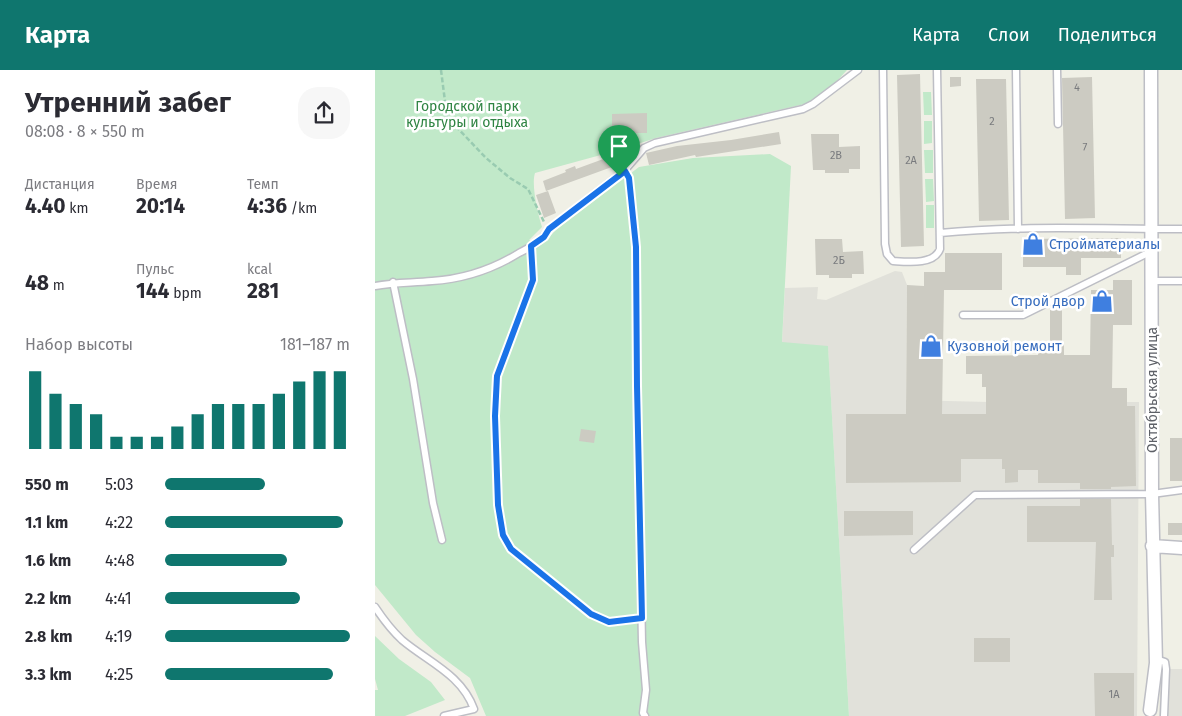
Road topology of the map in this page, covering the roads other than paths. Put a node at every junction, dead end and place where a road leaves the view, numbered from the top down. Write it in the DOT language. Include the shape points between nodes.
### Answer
graph roads {
  1 [pos="858,70"];
  2 [pos="883,70"];
  3 [pos="937,70"];
  4 [pos="1016,70"];
  5 [pos="1057,70"];
  6 [pos="1151,70"];
  7 [pos="1058,124"];
  8 [pos="625,171"];
  9 [pos="1018,229"];
  10 [pos="1152,229"];
  11 [pos="1182,229"];
  12 [pos="940,233"];
  13 [pos="531,246"];
  14 [pos="1152,251"];
  15 [pos="1152,281"];
  16 [pos="393,282"];
  17 [pos="1182,282"];
  18 [pos="375,286"];
  19 [pos="963,315"];
  20 [pos="1182,490"];
  21 [pos="1152,494"];
  22 [pos="442,540"];
  23 [pos="1153,546"];
  24 [pos="1182,548"];
  25 [pos="913,550"];
  26 [pos="375,607"];
  27 [pos="642,618"];
  28 [pos="1156,659"];
  29 [pos="475,712"];
  30 [pos="1150,713"];
  31 [pos="444,716"];
  32 [pos="645,716"];
  33 [pos="1164,716"];
  1 -- 8 [label="lane" via="803,109 655,143 644,148"];
  2 -- 12 [label="lane" via="887,254 893,261 933,259 940,248"];
  3 -- 12 [label="lane"];
  4 -- 9 [label="lane"];
  5 -- 7 [label="lane"];
  6 -- 10 [label="street, Октябрьская улица"];
  8 -- 13 [label="lane"];
  8 -- 27 [label="lane" via="629,178 636,247"];
  9 -- 10 [label="lane"];
  9 -- 12 [label="lane"];
  10 -- 11 [label="lane"];
  10 -- 14 [label="street, Октябрьская улица"];
  13 -- 16 [label="lane" via="503,263 459,278"];
  13 -- 27 [label="lane" via="533,280 497,376 496,456 503,535 511,549 591,614 609,622"];
  14 -- 15 [label="street, Октябрьская улица"];
  14 -- 19 [label="lane" via="1023,315"];
  15 -- 17 [label="lane"];
  15 -- 21 [label="street, Октябрьская улица"];
  16 -- 18 [label="lane"];
  16 -- 22 [label="lane"];
  20 -- 21 [label="lane"];
  21 -- 23 [label="street, Октябрьская улица"];
  21 -- 25 [label="lane" via="975,496"];
  23 -- 24 [label="street"];
  23 -- 28 [label="street, Октябрьская улица"];
  26 -- 29 [label="lane" via="402,641 432,660 459,684 470,698"];
  27 -- 32 [label="lane"];
  28 -- 30 [label="street, Октябрьская улица"];
  28 -- 33 [label="lane" via="1165,662 1166,669"];
  29 -- 31 [label="lane"];
}
